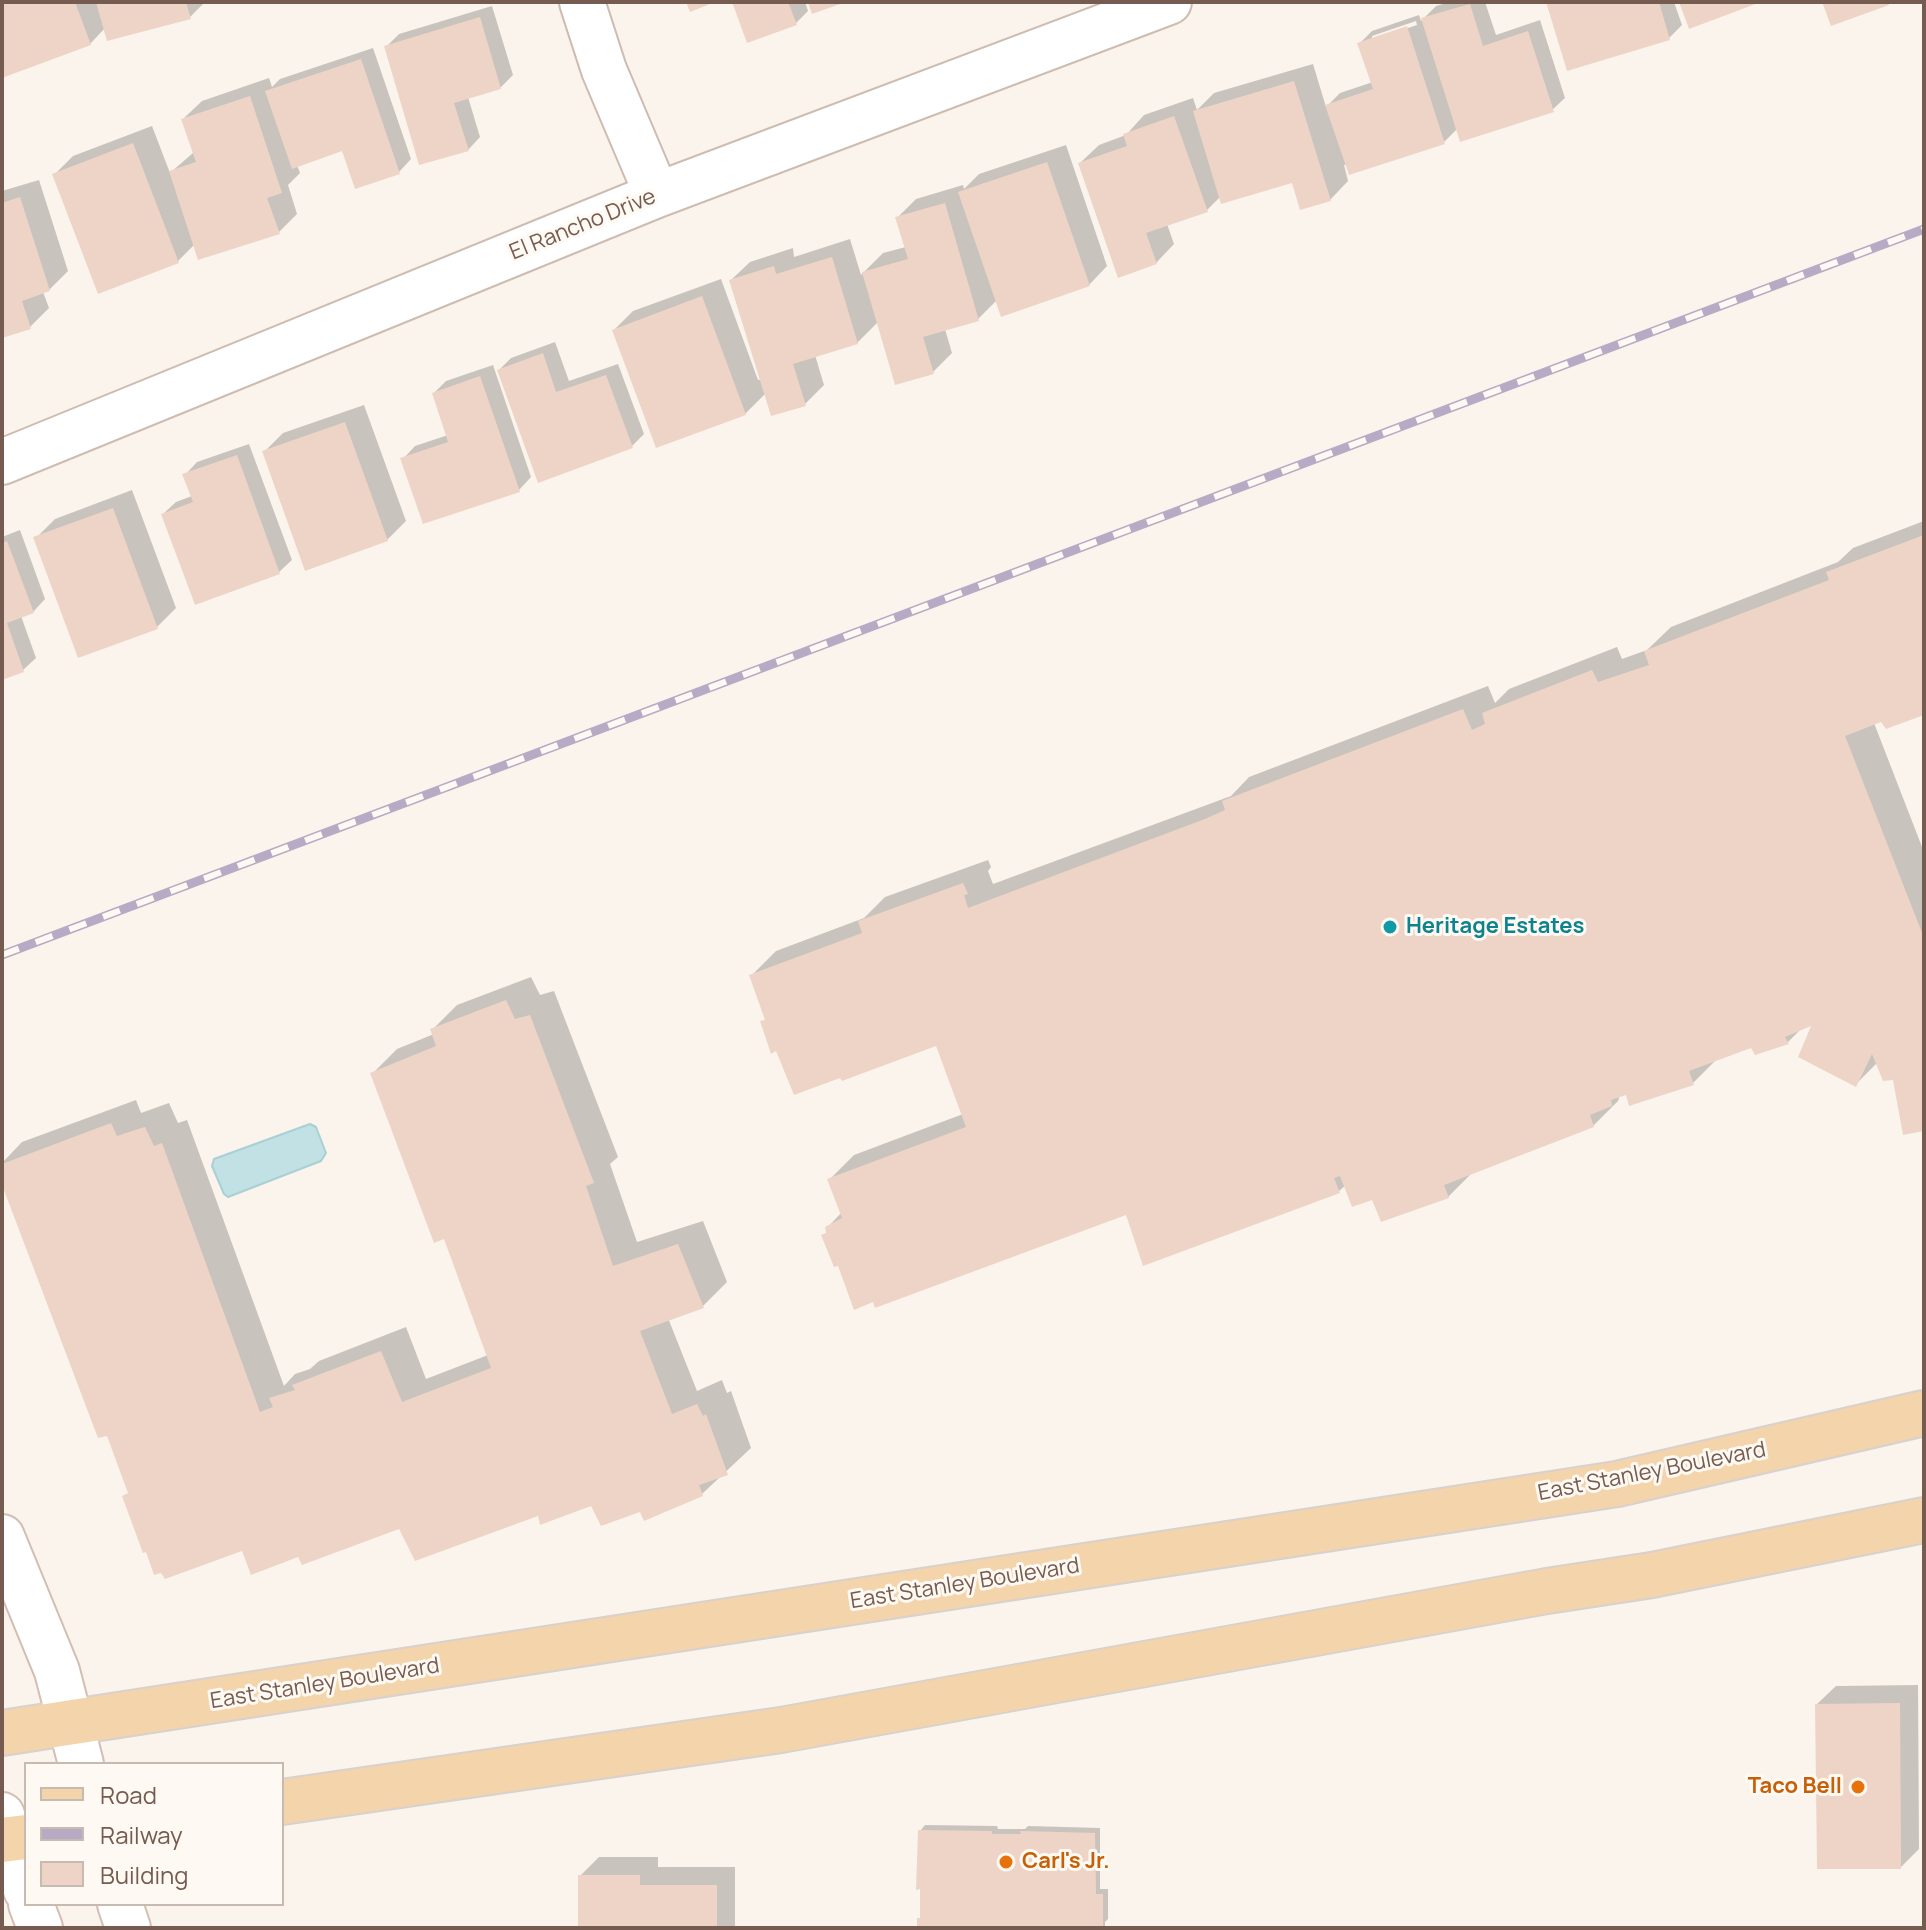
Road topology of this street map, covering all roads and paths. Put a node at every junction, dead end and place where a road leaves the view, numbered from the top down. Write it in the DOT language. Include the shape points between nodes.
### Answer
graph roads {
  1 [pos="582,2"];
  2 [pos="1169,2"];
  3 [pos="657,195"];
  4 [pos="2,462"];
  5 [pos="1924,1413"];
  6 [pos="1924,1520"];
  7 [pos="2,1537"];
  8 [pos="2,1733"];
  9 [pos="76,1743"];
  10 [pos="284,1802"];
  11 [pos="10,1833"];
  12 [pos="24,1883"];
  13 [pos="32,1906"];
  14 [pos="121,1906"];
  15 [pos="40,1928"];
  16 [pos="128,1928"];
  1 -- 3 [label="street" via="604,70"];
  2 -- 3 [label="street, El Rancho Drive"];
  3 -- 4 [label="street, El Rancho Drive"];
  5 -- 9 [label="main road, East Stanley Boulevard" via="1617,1484"];
  6 -- 10 [label="main road" via="1652,1575 781,1730"];
  7 -- 9 [label="street" via="57,1671"];
  8 -- 9 [label="main road, East Stanley Boulevard"];
  11 -- 12 [label="street"];
  13 -- 15 [label="street"];
  14 -- 16 [label="street"];
}
